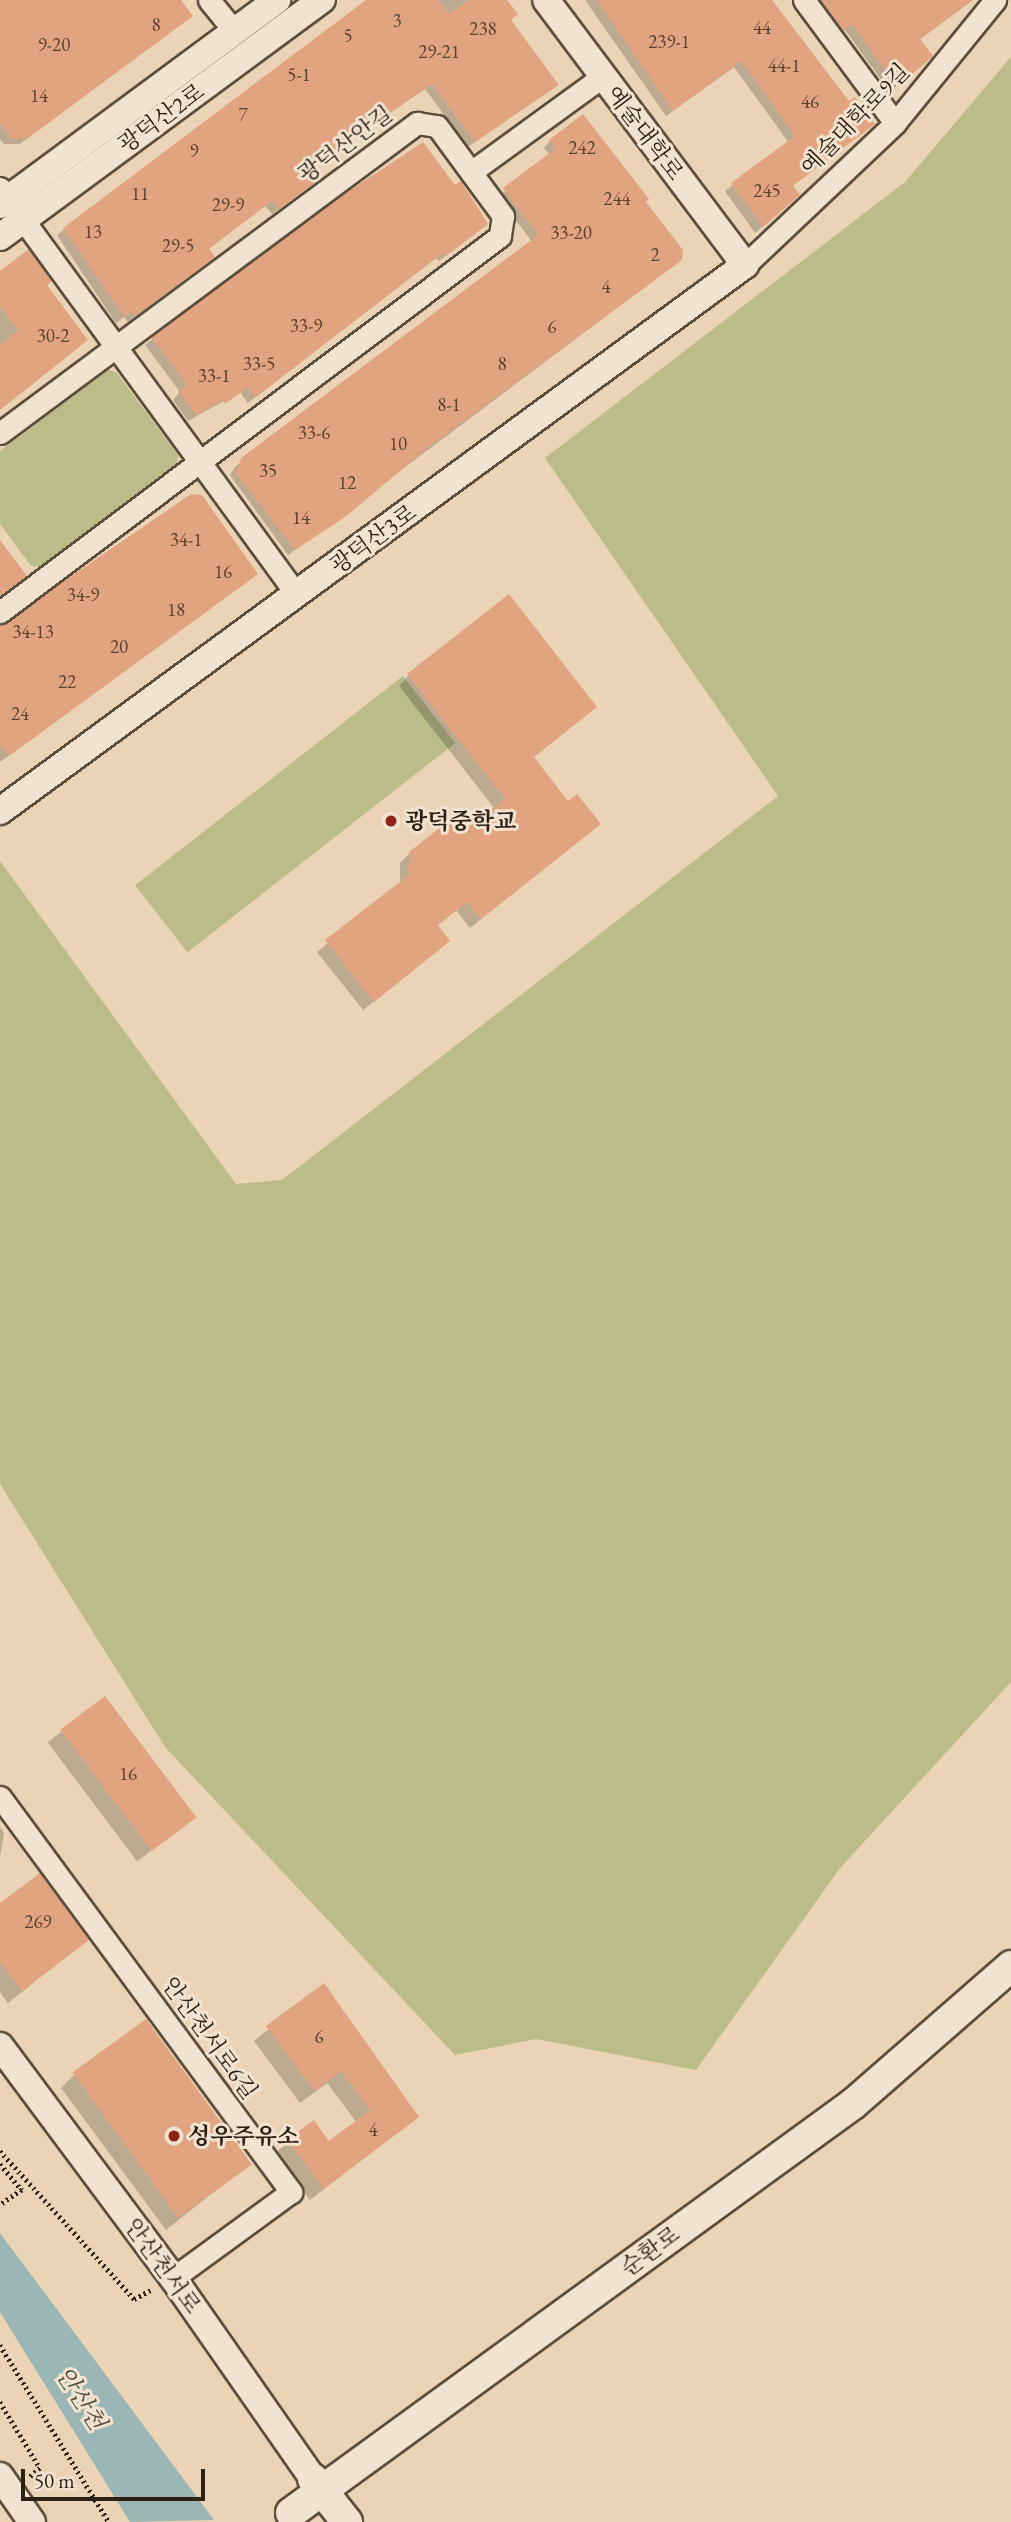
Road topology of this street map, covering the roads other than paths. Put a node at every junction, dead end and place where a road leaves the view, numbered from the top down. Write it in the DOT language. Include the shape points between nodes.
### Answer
graph roads {
  1 [pos="209,0"];
  2 [pos="276,0"];
  3 [pos="322,0"];
  4 [pos="546,0"];
  5 [pos="804,0"];
  6 [pos="995,0"];
  7 [pos="235,32"];
  8 [pos="603,76"];
  9 [pos="895,122"];
  10 [pos="471,172"];
  11 [pos="8,203"];
  12 [pos="0,237"];
  13 [pos="745,265"];
  14 [pos="118,346"];
  15 [pos="0,433"];
  16 [pos="202,464"];
  17 [pos="297,595"];
  18 [pos="0,612"];
  19 [pos="0,811"];
  20 [pos="0,1797"];
  21 [pos="1011,1966"];
  22 [pos="0,2046"];
  23 [pos="173,2278"];
  24 [pos="0,2476"];
  25 [pos="317,2485"];
  26 [pos="285,2517"];
  27 [pos="23,2519"];
  28 [pos="347,2522"];
  1 -- 7 [label="street"];
  2 -- 7 [label="street, 광덕산2로"];
  3 -- 11 [label="street, 광덕산2로"];
  4 -- 8 [label="street, 예술대학로"];
  5 -- 9 [label="street"];
  6 -- 9 [label="street, 예술대학로9길"];
  7 -- 11 [label="street, 광덕산2로"];
  8 -- 10 [label="street"];
  8 -- 13 [label="street, 예술대학로"];
  9 -- 13 [label="street, 예술대학로9길"];
  10 -- 14 [label="street, 광덕산안길" via="437,126 417,123"];
  10 -- 16 [label="street, 광덕산안길" via="503,216 500,236"];
  11 -- 12 [label="street, 광덕산2로"];
  11 -- 14 [label="street"];
  13 -- 17 [label="street, 광덕산3로"];
  14 -- 15 [label="street, 광덕산안길"];
  14 -- 16 [label="street"];
  16 -- 17 [label="street"];
  16 -- 18 [label="street, 광덕산안길"];
  17 -- 19 [label="street, 광덕산3로"];
  20 -- 23 [label="street, 안산천서로6길" via="291,2192"];
  21 -- 25 [label="main road, 순환로" via="853,2104"];
  22 -- 23 [label="street, 안산천서로"];
  23 -- 25 [label="street, 안산천서로"];
  24 -- 27 [label="street"];
  25 -- 26 [label="main road, 순환로"];
  25 -- 28 [label="main road"];
}
